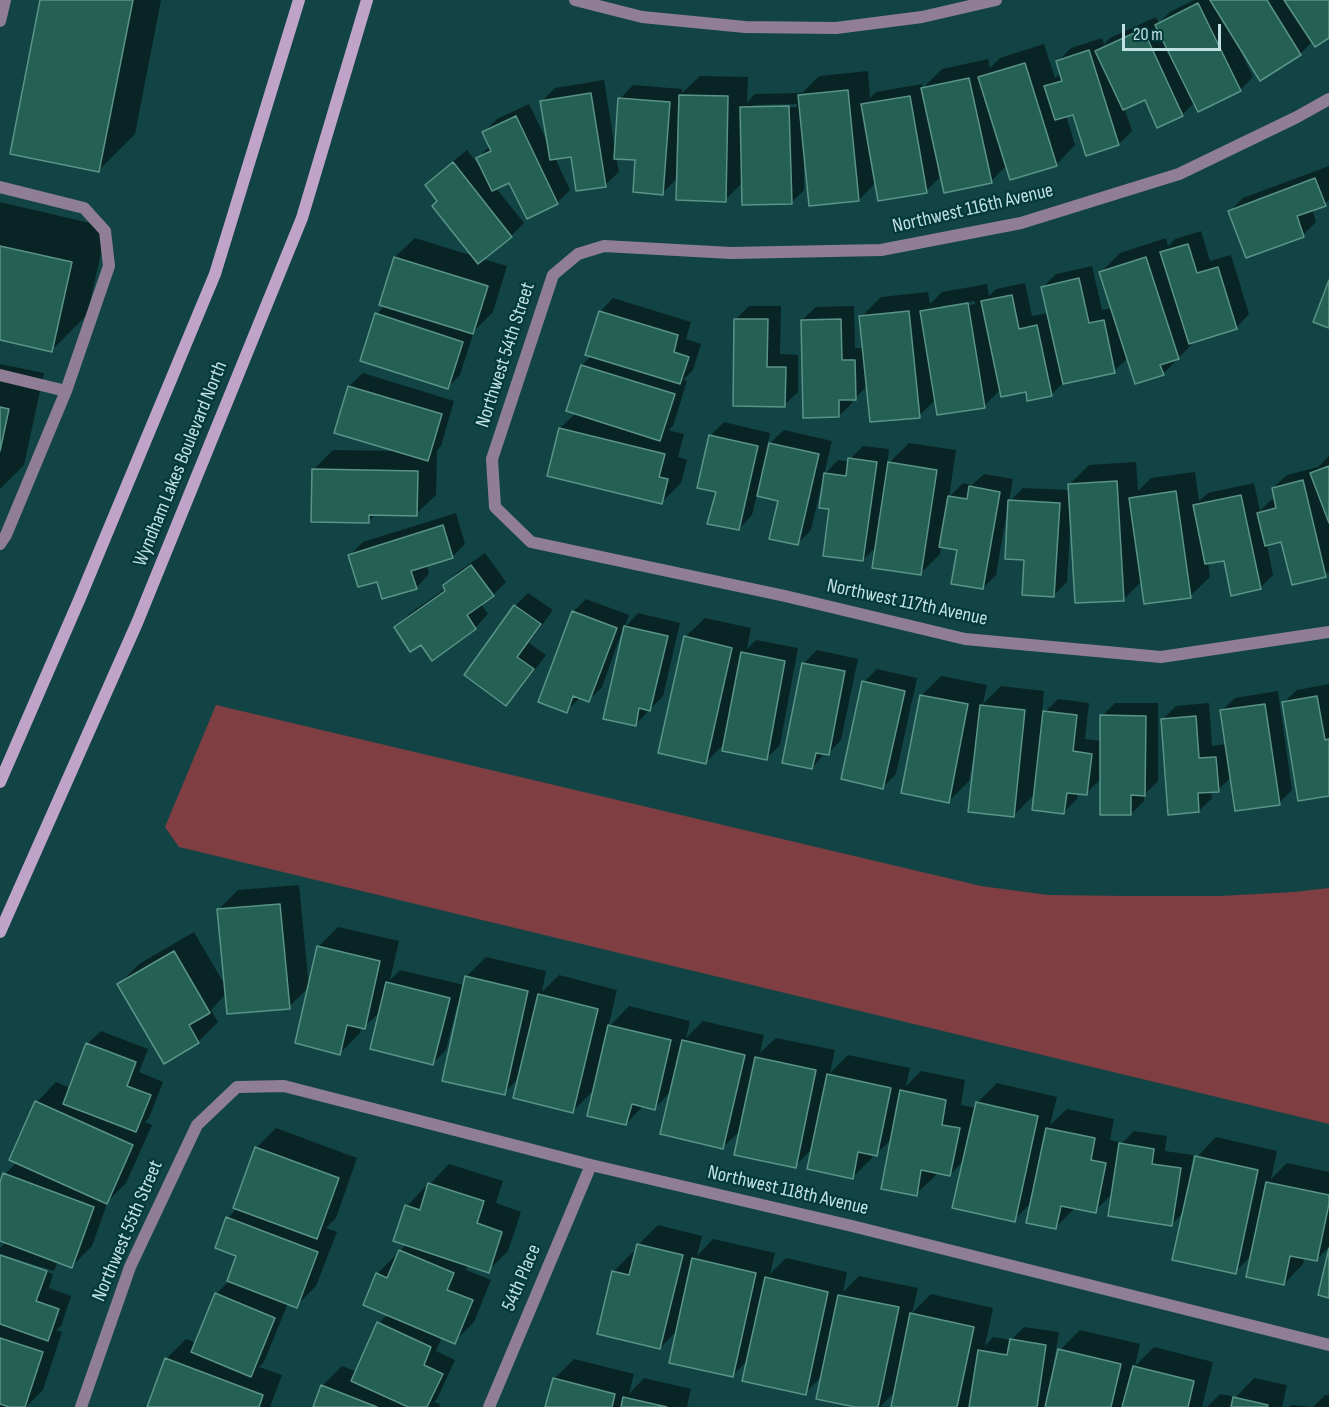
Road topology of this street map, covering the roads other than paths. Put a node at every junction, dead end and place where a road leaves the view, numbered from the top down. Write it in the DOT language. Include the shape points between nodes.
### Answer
graph roads {
  1 [pos="5,0"];
  2 [pos="299,0"];
  3 [pos="367,0"];
  4 [pos="575,0"];
  5 [pos="996,0"];
  6 [pos="0,21"];
  7 [pos="1329,99"];
  8 [pos="0,187"];
  9 [pos="604,246"];
  10 [pos="0,375"];
  11 [pos="66,391"];
  12 [pos="495,507"];
  13 [pos="0,544"];
  14 [pos="1329,632"];
  15 [pos="0,782"];
  16 [pos="0,932"];
  17 [pos="237,1087"];
  18 [pos="591,1165"];
  19 [pos="1329,1345"];
  20 [pos="81,1407"];
  21 [pos="489,1407"];
  1 -- 6 [label="street"];
  2 -- 15 [label="street, Wyndham Lakes Boulevard North" via="215,274"];
  3 -- 16 [label="street, Wyndham Lakes Boulevard North" via="302,218 137,623"];
  4 -- 5 [label="street" via="642,17 745,27 836,28 922,17"];
  7 -- 9 [label="street, Northwest 116th Avenue" via="1179,174 1021,223 881,250 731,253"];
  8 -- 11 [label="street" via="84,208 105,231 109,266"];
  9 -- 12 [label="street, Northwest 54th Street" via="578,254 553,275 492,459"];
  10 -- 11 [label="street"];
  11 -- 13 [label="street"];
  12 -- 14 [label="street, Northwest 117th Avenue" via="531,542 965,639 1161,657"];
  17 -- 18 [label="street, Northwest 118th Avenue" via="284,1086"];
  17 -- 20 [label="street, Northwest 55th Street" via="197,1125 130,1267"];
  18 -- 19 [label="street, Northwest 118th Avenue"];
  18 -- 21 [label="street, 54th Place"];
}
